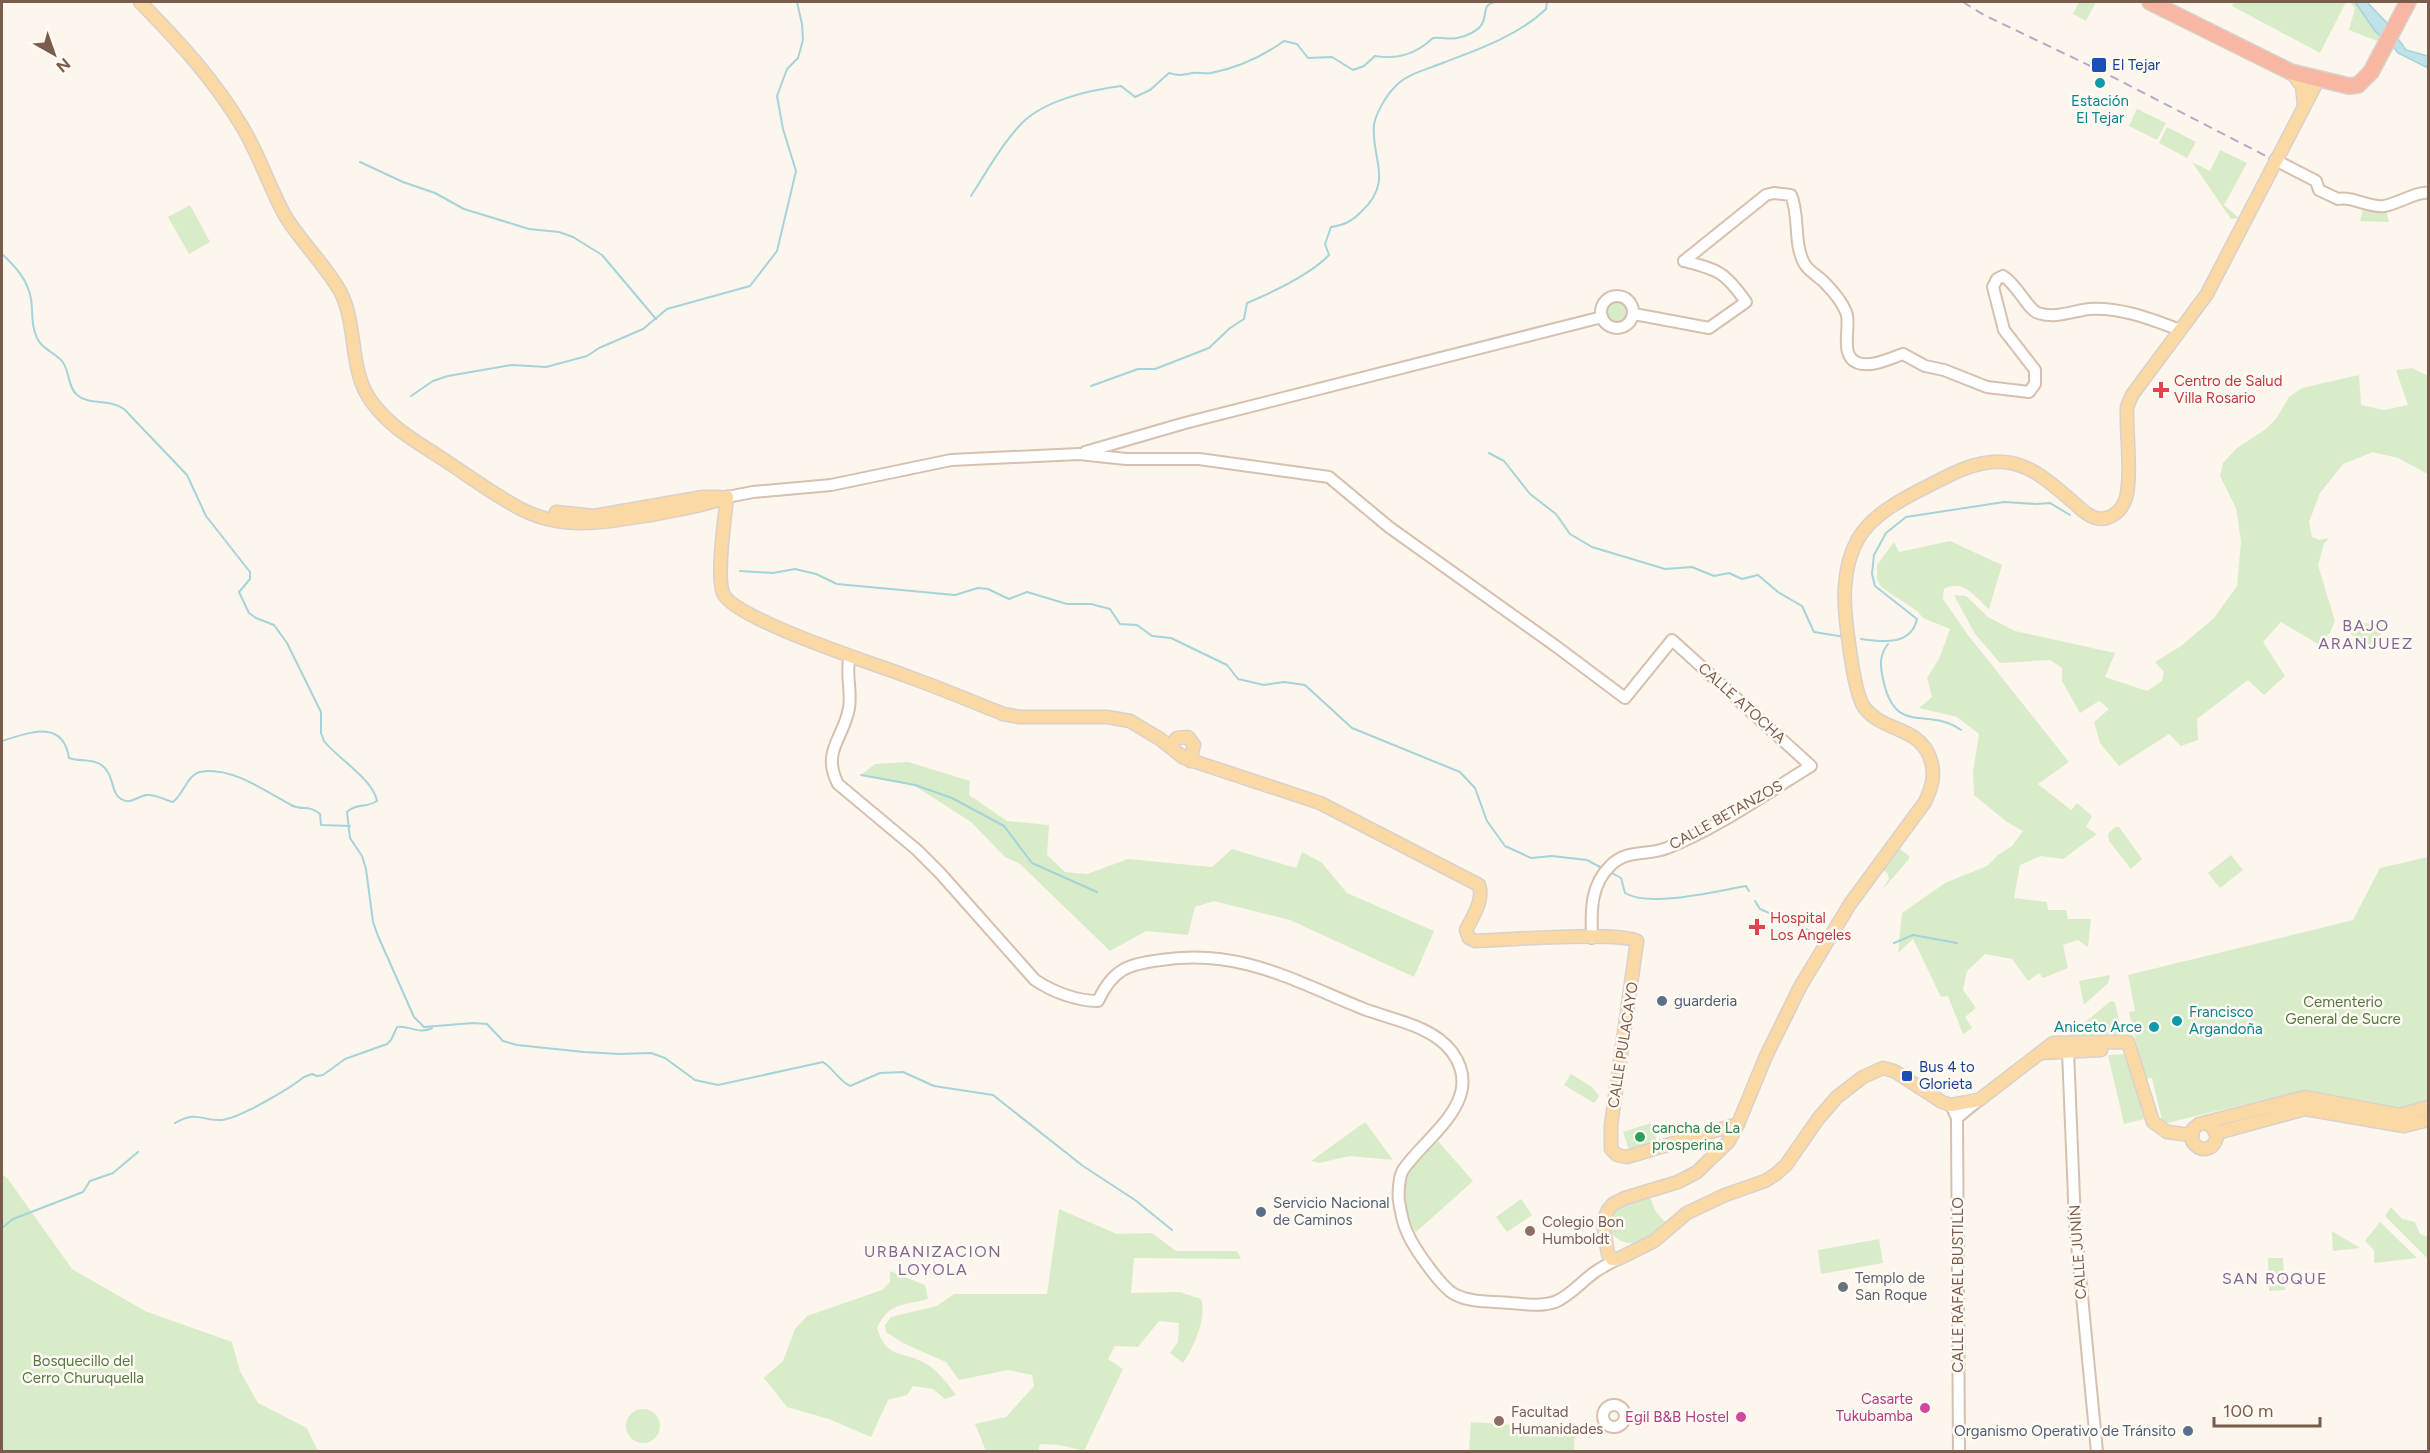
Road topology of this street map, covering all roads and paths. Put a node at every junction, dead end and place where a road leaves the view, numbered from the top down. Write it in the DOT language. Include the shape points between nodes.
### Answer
graph roads {
  1 [pos="140,2"];
  2 [pos="152,2"];
  3 [pos="2150,2"];
  4 [pos="2405,7"];
  5 [pos="2291,72"];
  6 [pos="2318,80"];
  7 [pos="2304,105"];
  8 [pos="2275,160"];
  9 [pos="2428,193"];
  10 [pos="1634,314"];
  11 [pos="1602,317"];
  12 [pos="2180,330"];
  13 [pos="1079,454"];
  14 [pos="727,497"];
  15 [pos="850,656"];
  16 [pos="1170,746"];
  17 [pos="1190,760"];
  18 [pos="1811,766"];
  19 [pos="1592,938"];
  20 [pos="2129,1046"];
  21 [pos="2068,1051"];
  22 [pos="2040,1053"];
  23 [pos="1979,1100"];
  24 [pos="1951,1105"];
  25 [pos="2428,1107"];
  26 [pos="1957,1118"];
  27 [pos="2428,1120"];
  28 [pos="2204,1123"];
  29 [pos="1738,1124"];
  30 [pos="2217,1133"];
  31 [pos="2191,1135"];
  32 [pos="1616,1253"];
  33 [pos="1959,1452"];
  34 [pos="2097,1452"];
  1 -- 14 [label="main road" via="196,59 244,130 284,214 342,294 356,366 366,393 407,436 524,510 547,520 595,524 707,505"];
  2 -- 14 [label="main road" via="202,54 228,89 251,126 292,210 341,276 356,312 364,364 373,389 392,412 527,503 549,512 594,516 703,497"];
  3 -- 5 [label="highway"];
  4 -- 6 [label="highway" via="2371,72 2358,85"];
  5 -- 6 [label="highway"];
  5 -- 7 [label="main road" via="2302,86"];
  6 -- 7 [label="main road"];
  7 -- 8 [label="main road"];
  8 -- 9 [label="street" via="2316,181 2319,190 2338,200 2347,197 2361,204 2382,206"];
  8 -- 12 [label="main road" via="2207,294"];
  10 -- 11 [label="street" via="1629,324 1619,328 1608,326"];
  10 -- 11 [label="street" via="1629,300 1615,296 1605,301"];
  10 -- 12 [label="street" via="1709,328 1746,302 1722,273 1684,261 1766,195 1774,193 1791,195 1797,208 1800,256 1847,313 1846,345 1857,363 1903,354 1925,366 1987,387 2029,392 2035,384 2035,370 2004,330 1993,287 2003,276 2038,314 2090,309 2139,314"];
  11 -- 13 [label="street" via="1185,423"];
  12 -- 29 [label="main road" via="2127,407 2128,485 2120,510 2112,516 2091,516 2022,466 1981,463 1910,495 1874,520 1859,537 1849,559 1844,588 1860,699 1870,714 1921,741 1928,751 1934,777 1925,802 1850,904 1800,987"];
  13 -- 14 [label="street" via="951,460 831,484"];
  13 -- 18 [label="street, CALLE ATOCHA" via="1126,459 1199,459 1329,477 1389,527 1625,698 1672,640"];
  14 -- 15 [label="main road" via="721,578 722,592 728,601"];
  15 -- 16 [label="main road" via="1003,714 1120,719 1149,731"];
  15 -- 32 [label="street" via="849,710 831,760 838,784 917,850 1035,980 1049,989 1098,1001 1109,981 1135,963 1208,956 1262,967 1420,1029 1452,1052 1461,1069 1462,1088 1457,1104 1443,1126 1401,1172 1401,1214 1411,1240 1443,1284 1455,1295 1471,1300 1552,1303 1570,1293"];
  16 -- 17 [label="main road"];
  16 -- 17 [label="main road" via="1180,736 1191,739 1194,748"];
  17 -- 19 [label="main road" via="1320,803 1479,885 1480,901 1466,930 1475,941"];
  18 -- 19 [label="street, CALLE BETANZOS" via="1666,849 1634,853 1616,861 1596,887 1591,905"];
  19 -- 29 [label="main road, CALLE PULACAYO" via="1637,941 1611,1149 1628,1157"];
  20 -- 21 [label="main road"];
  20 -- 22 [label="main road" via="2053,1043"];
  20 -- 31 [label="main road" via="2153,1122 2167,1132"];
  21 -- 22 [label="main road"];
  21 -- 34 [label="street, CALLE JUNÍN" via="2078,1259"];
  22 -- 23 [label="main road"];
  23 -- 24 [label="main road"];
  23 -- 26 [label="street"];
  24 -- 26 [label="street"];
  24 -- 32 [label="main road" via="1883,1068 1863,1077 1837,1097 1776,1174 1687,1213 1645,1246"];
  25 -- 28 [label="main road" via="2400,1115 2305,1097"];
  26 -- 33 [label="street, CALLE RAFAEL BUSTILLO"];
  27 -- 30 [label="main road" via="2404,1126 2305,1109"];
  28 -- 30 [label="main road"];
  28 -- 31 [label="main road" via="2196,1126"];
  29 -- 32 [label="main road" via="1718,1154 1697,1172 1613,1204 1604,1219 1604,1229"];
  30 -- 31 [label="main road" via="2213,1146 2205,1149 2194,1145"];
}
